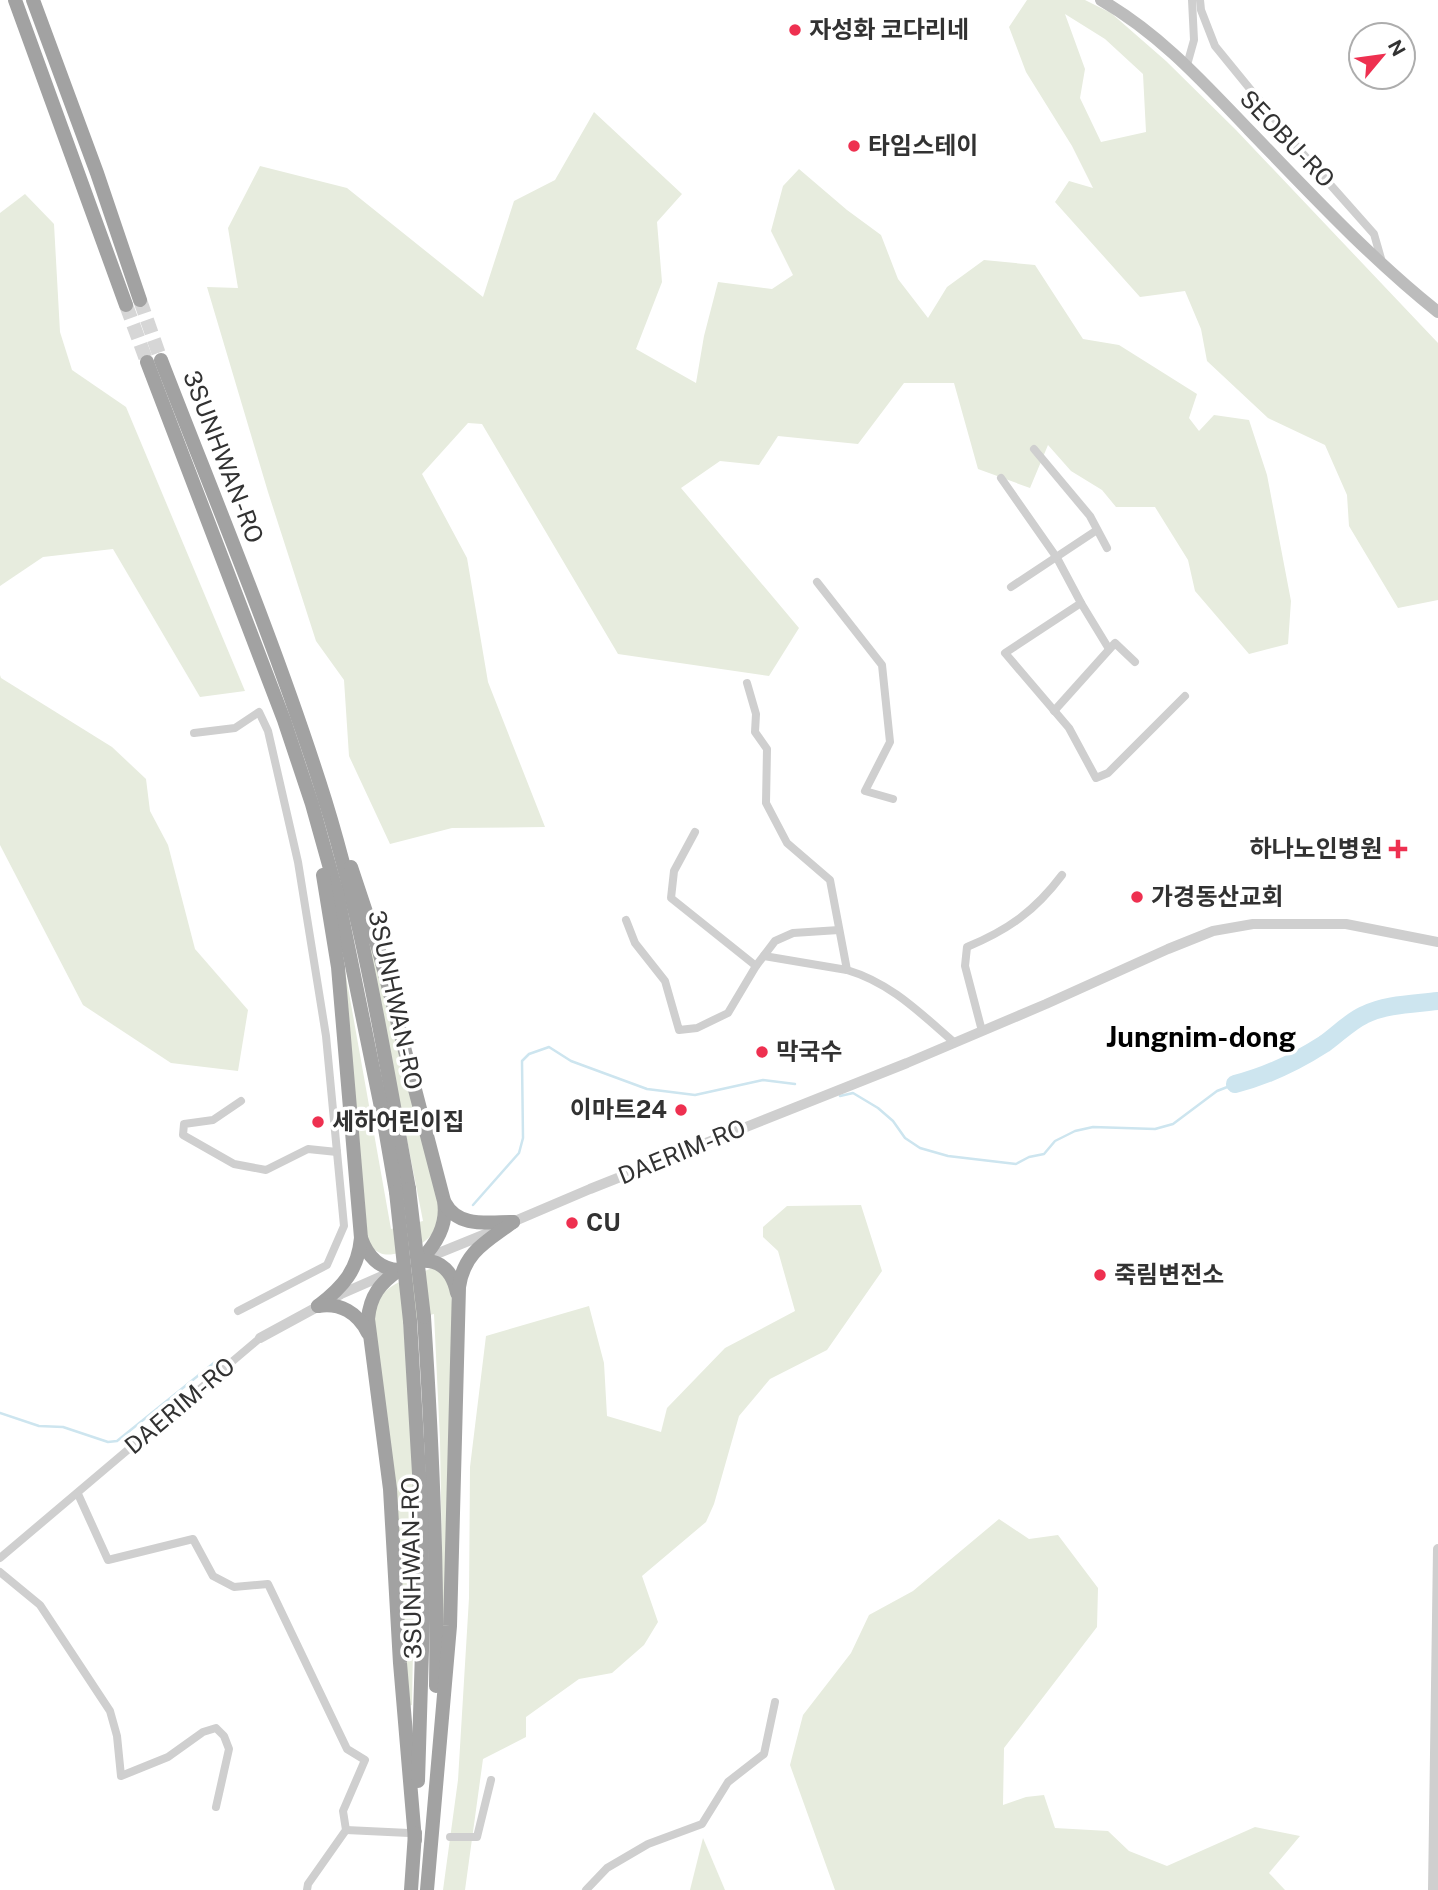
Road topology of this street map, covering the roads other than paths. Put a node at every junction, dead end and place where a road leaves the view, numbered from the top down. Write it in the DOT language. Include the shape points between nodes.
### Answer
graph roads {
  1 [pos="15,0"];
  2 [pos="33,0"];
  3 [pos="1101,0"];
  4 [pos="1192,0"];
  5 [pos="1200,0"];
  6 [pos="1187,65"];
  7 [pos="1382,265"];
  8 [pos="1438,312"];
  9 [pos="1034,449"];
  10 [pos="1001,478"];
  11 [pos="1097,530"];
  12 [pos="1107,548"];
  13 [pos="1057,558"];
  14 [pos="817,582"];
  15 [pos="1011,587"];
  16 [pos="1081,603"];
  17 [pos="1109,649"];
  18 [pos="1135,662"];
  19 [pos="747,683"];
  20 [pos="1185,696"];
  21 [pos="1054,711"];
  22 [pos="299,724"];
  23 [pos="194,733"];
  24 [pos="296,755"];
  25 [pos="893,799"];
  26 [pos="695,832"];
  27 [pos="1062,875"];
  28 [pos="626,920"];
  29 [pos="839,930"];
  30 [pos="1438,942"];
  31 [pos="764,956"];
  32 [pos="756,966"];
  33 [pos="847,970"];
  34 [pos="982,1031"];
  35 [pos="955,1043"];
  36 [pos="241,1101"];
  37 [pos="337,1152"];
  38 [pos="403,1190"];
  39 [pos="444,1201"];
  40 [pos="513,1222"];
  41 [pos="360,1238"];
  42 [pos="420,1261"];
  43 [pos="399,1270"];
  44 [pos="457,1298"];
  45 [pos="318,1306"];
  46 [pos="239,1311"];
  47 [pos="417,1319"];
  48 [pos="369,1337"];
  49 [pos="260,1338"];
  50 [pos="78,1493"];
  51 [pos="1438,1549"];
  52 [pos="0,1558"];
  53 [pos="0,1572"];
  54 [pos="775,1702"];
  55 [pos="491,1780"];
  56 [pos="216,1807"];
  57 [pos="346,1830"];
  58 [pos="412,1837"];
  59 [pos="450,1837"];
  60 [pos="307,1890"];
  61 [pos="411,1890"];
  62 [pos="427,1890"];
  63 [pos="586,1890"];
  64 [pos="1433,1890"];
  1 -- 2 [label="highway" via="133,303 97,173"];
  3 -- 6 [label="main road, SEOBU-RO" via="1141,25"];
  4 -- 6 [label="street" via="1194,40"];
  5 -- 7 [label="street" via="1215,46 1374,234"];
  6 -- 7 [label="main road, SEOBU-RO"];
  7 -- 8 [label="main road, SEOBU-RO"];
  9 -- 11 [label="street"];
  10 -- 13 [label="street"];
  11 -- 12 [label="street"];
  11 -- 13 [label="street"];
  13 -- 15 [label="street"];
  13 -- 16 [label="street"];
  14 -- 25 [label="street" via="882,665 890,742 865,791"];
  16 -- 17 [label="street"];
  16 -- 21 [label="street" via="1005,653"];
  17 -- 18 [label="street" via="1115,643"];
  17 -- 21 [label="street"];
  19 -- 29 [label="street" via="756,714 755,732 767,749 766,803 787,843 830,880"];
  20 -- 21 [label="street" via="1108,773 1096,778"];
  22 -- 24 [label="highway, 3SUNHWAN-RO" via="154,361"];
  22 -- 38 [label="highway, 3SUNHWAN-RO" via="344,871 379,1030"];
  22 -- 39 [label="highway" via="367,912"];
  23 -- 37 [label="street" via="235,728 259,712 268,731 298,862 326,1036"];
  24 -- 38 [label="highway, 3SUNHWAN-RO" via="338,897 383,1117"];
  24 -- 41 [label="highway" via="332,919"];
  26 -- 32 [label="street" via="674,871 671,898"];
  27 -- 34 [label="street" via="1043,901 997,934 967,947 965,966"];
  28 -- 32 [label="street" via="635,943 666,982 679,1030 697,1028 728,1013"];
  29 -- 31 [label="street" via="793,933 775,942"];
  29 -- 33 [label="street"];
  30 -- 34 [label="street, DAERIM-RO" via="1346,924 1253,924 1213,932 1168,949"];
  31 -- 32 [label="street"];
  31 -- 33 [label="street"];
  33 -- 35 [label="street" via="870,976 891,989"];
  34 -- 35 [label="street, DAERIM-RO"];
  35 -- 40 [label="street, DAERIM-RO"];
  36 -- 37 [label="street" via="213,1120 184,1124 183,1135 234,1164 266,1170 308,1149"];
  37 -- 46 [label="street" via="344,1227 327,1265"];
  38 -- 47 [label="highway, 3SUNHWAN-RO, bridge"];
  39 -- 40 [label="highway" via="462,1220"];
  39 -- 42 [label="highway" via="441,1231"];
  40 -- 42 [label="street, DAERIM-RO"];
  40 -- 44 [label="highway" via="469,1256"];
  41 -- 43 [label="highway" via="379,1264"];
  41 -- 45 [label="highway" via="350,1277"];
  42 -- 43 [label="street, DAERIM-RO"];
  42 -- 44 [label="highway" via="434,1261 446,1268"];
  43 -- 45 [label="street, DAERIM-RO"];
  43 -- 48 [label="highway" via="372,1297"];
  44 -- 62 [label="highway" via="450,1626"];
  45 -- 48 [label="highway" via="349,1312 360,1320"];
  45 -- 49 [label="street, DAERIM-RO"];
  47 -- 58 [label="highway, 3SUNHWAN-RO" via="423,1618"];
  47 -- 62 [label="highway, 3SUNHWAN-RO" via="433,1465 438,1611"];
  48 -- 58 [label="highway" via="390,1489"];
  49 -- 50 [label="street, DAERIM-RO"];
  50 -- 52 [label="street, DAERIM-RO"];
  50 -- 57 [label="street" via="108,1560 193,1539 213,1576 234,1587 268,1584 347,1749 365,1760 343,1811"];
  51 -- 64 [label="street"];
  53 -- 56 [label="street" via="40,1605 110,1711 121,1776 169,1757 203,1732 216,1728 224,1736 229,1749"];
  54 -- 63 [label="street" via="764,1754 728,1782 702,1824 648,1844 607,1868"];
  55 -- 59 [label="street" via="477,1837"];
  57 -- 58 [label="street"];
  57 -- 60 [label="street"];
  58 -- 61 [label="highway, 3SUNHWAN-RO"];
}
